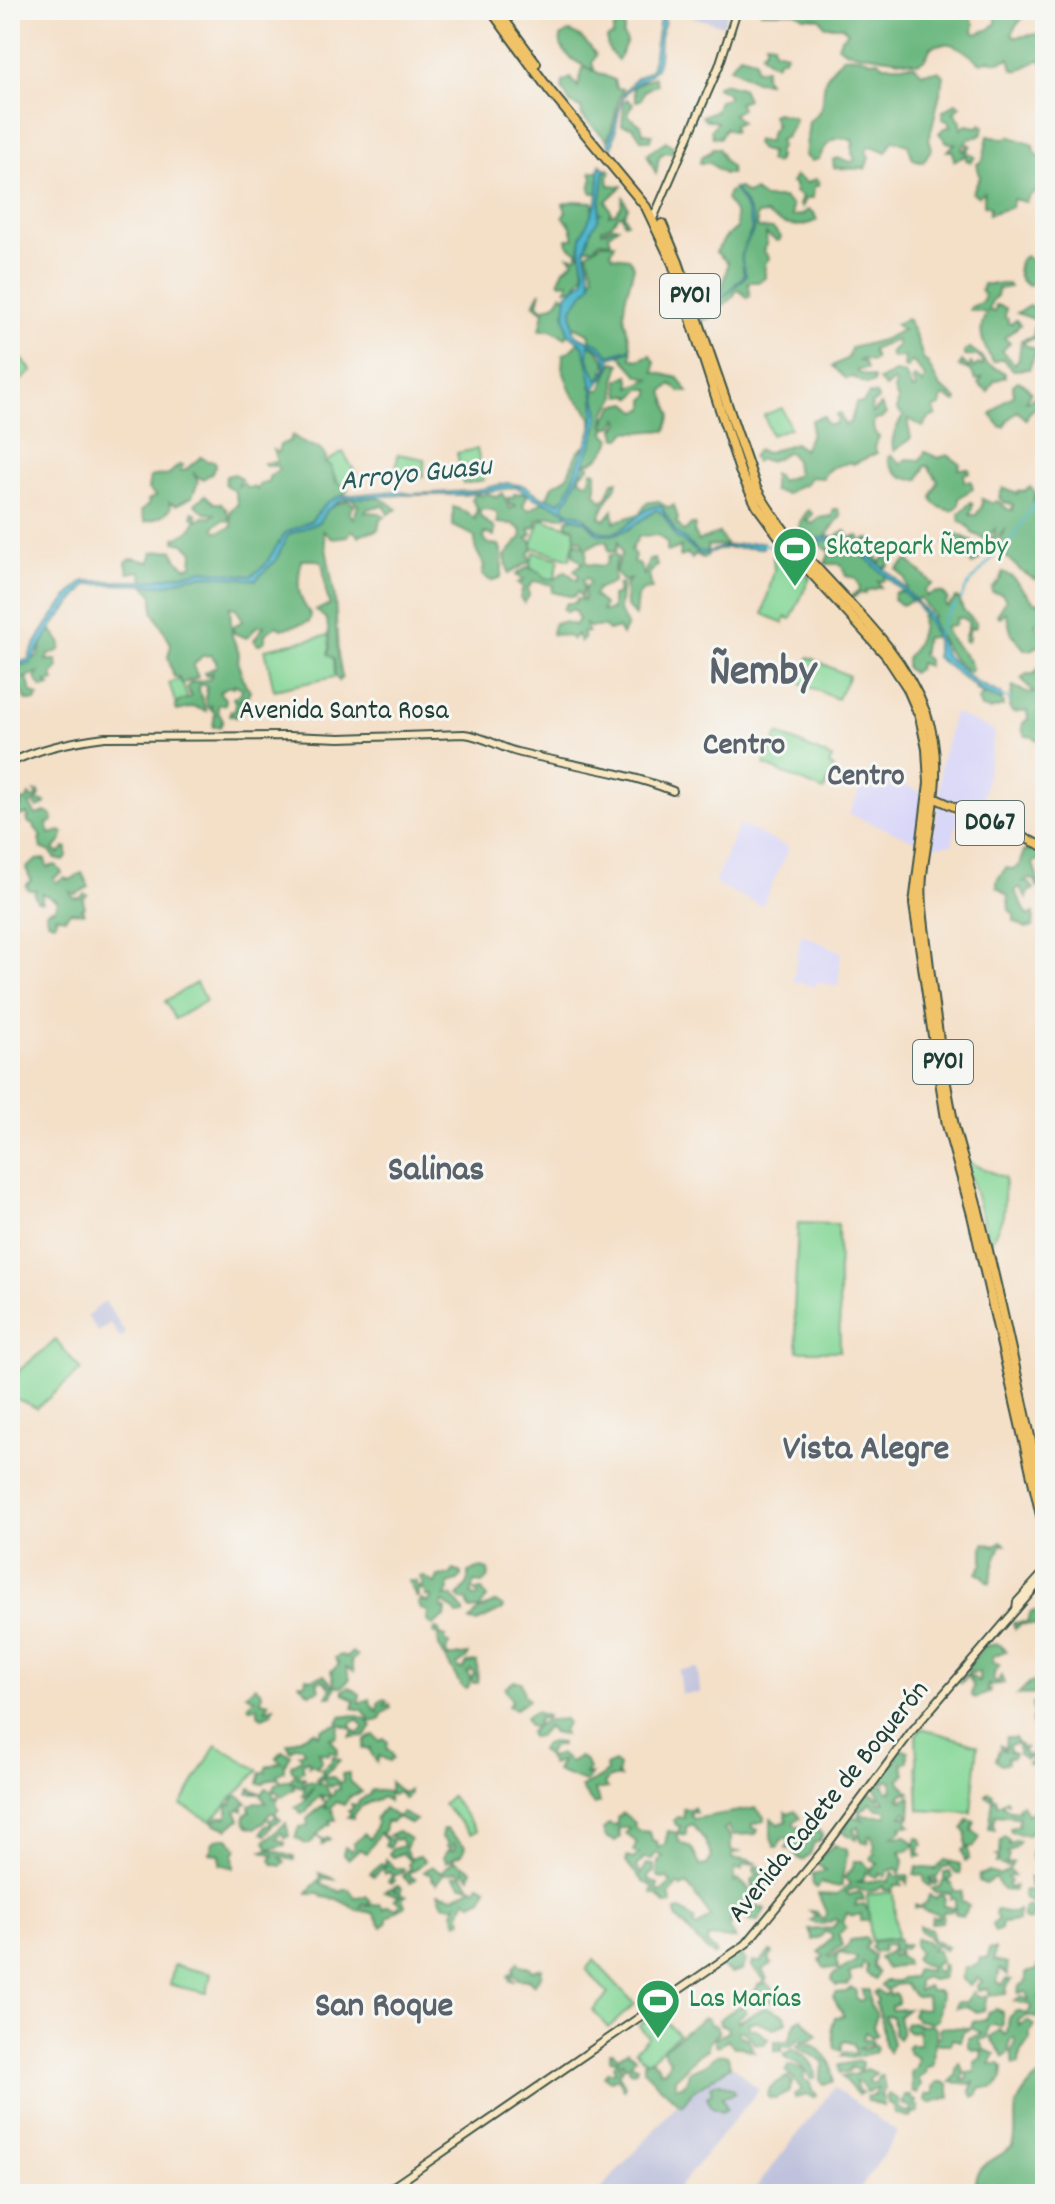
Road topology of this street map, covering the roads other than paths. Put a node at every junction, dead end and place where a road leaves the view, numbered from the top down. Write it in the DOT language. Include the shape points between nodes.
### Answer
graph roads {
  1 [pos="491,10"];
  2 [pos="497,10"];
  3 [pos="737,10"];
  4 [pos="590,134"];
  5 [pos="655,216"];
  6 [pos="10,763"];
  7 [pos="673,791"];
  8 [pos="932,797"];
  9 [pos="1045,847"];
  10 [pos="994,1295"];
  11 [pos="1045,1504"];
  12 [pos="1045,1533"];
  13 [pos="1045,1573"];
  14 [pos="382,2194"];
  1 -- 4 [label="highway, PY01" via="550,91"];
  2 -- 4 [label="highway, PY01"];
  3 -- 5 [label="main road"];
  4 -- 5 [label="highway, PY01" via="632,179"];
  5 -- 8 [label="highway, PY01" via="678,262 751,478 787,541 886,655 907,687 924,734"];
  6 -- 7 [label="main road, Avenida Santa Rosa" via="105,737 464,734 513,751 634,776"];
  8 -- 9 [label="main road, D067"];
  8 -- 10 [label="highway, PY01" via="914,904 947,1125"];
  10 -- 11 [label="highway, PY01"];
  10 -- 12 [label="highway, PY01"];
  13 -- 14 [label="main road, Avenida Cadete de Boquerón" via="911,1732 746,1944"];
}
